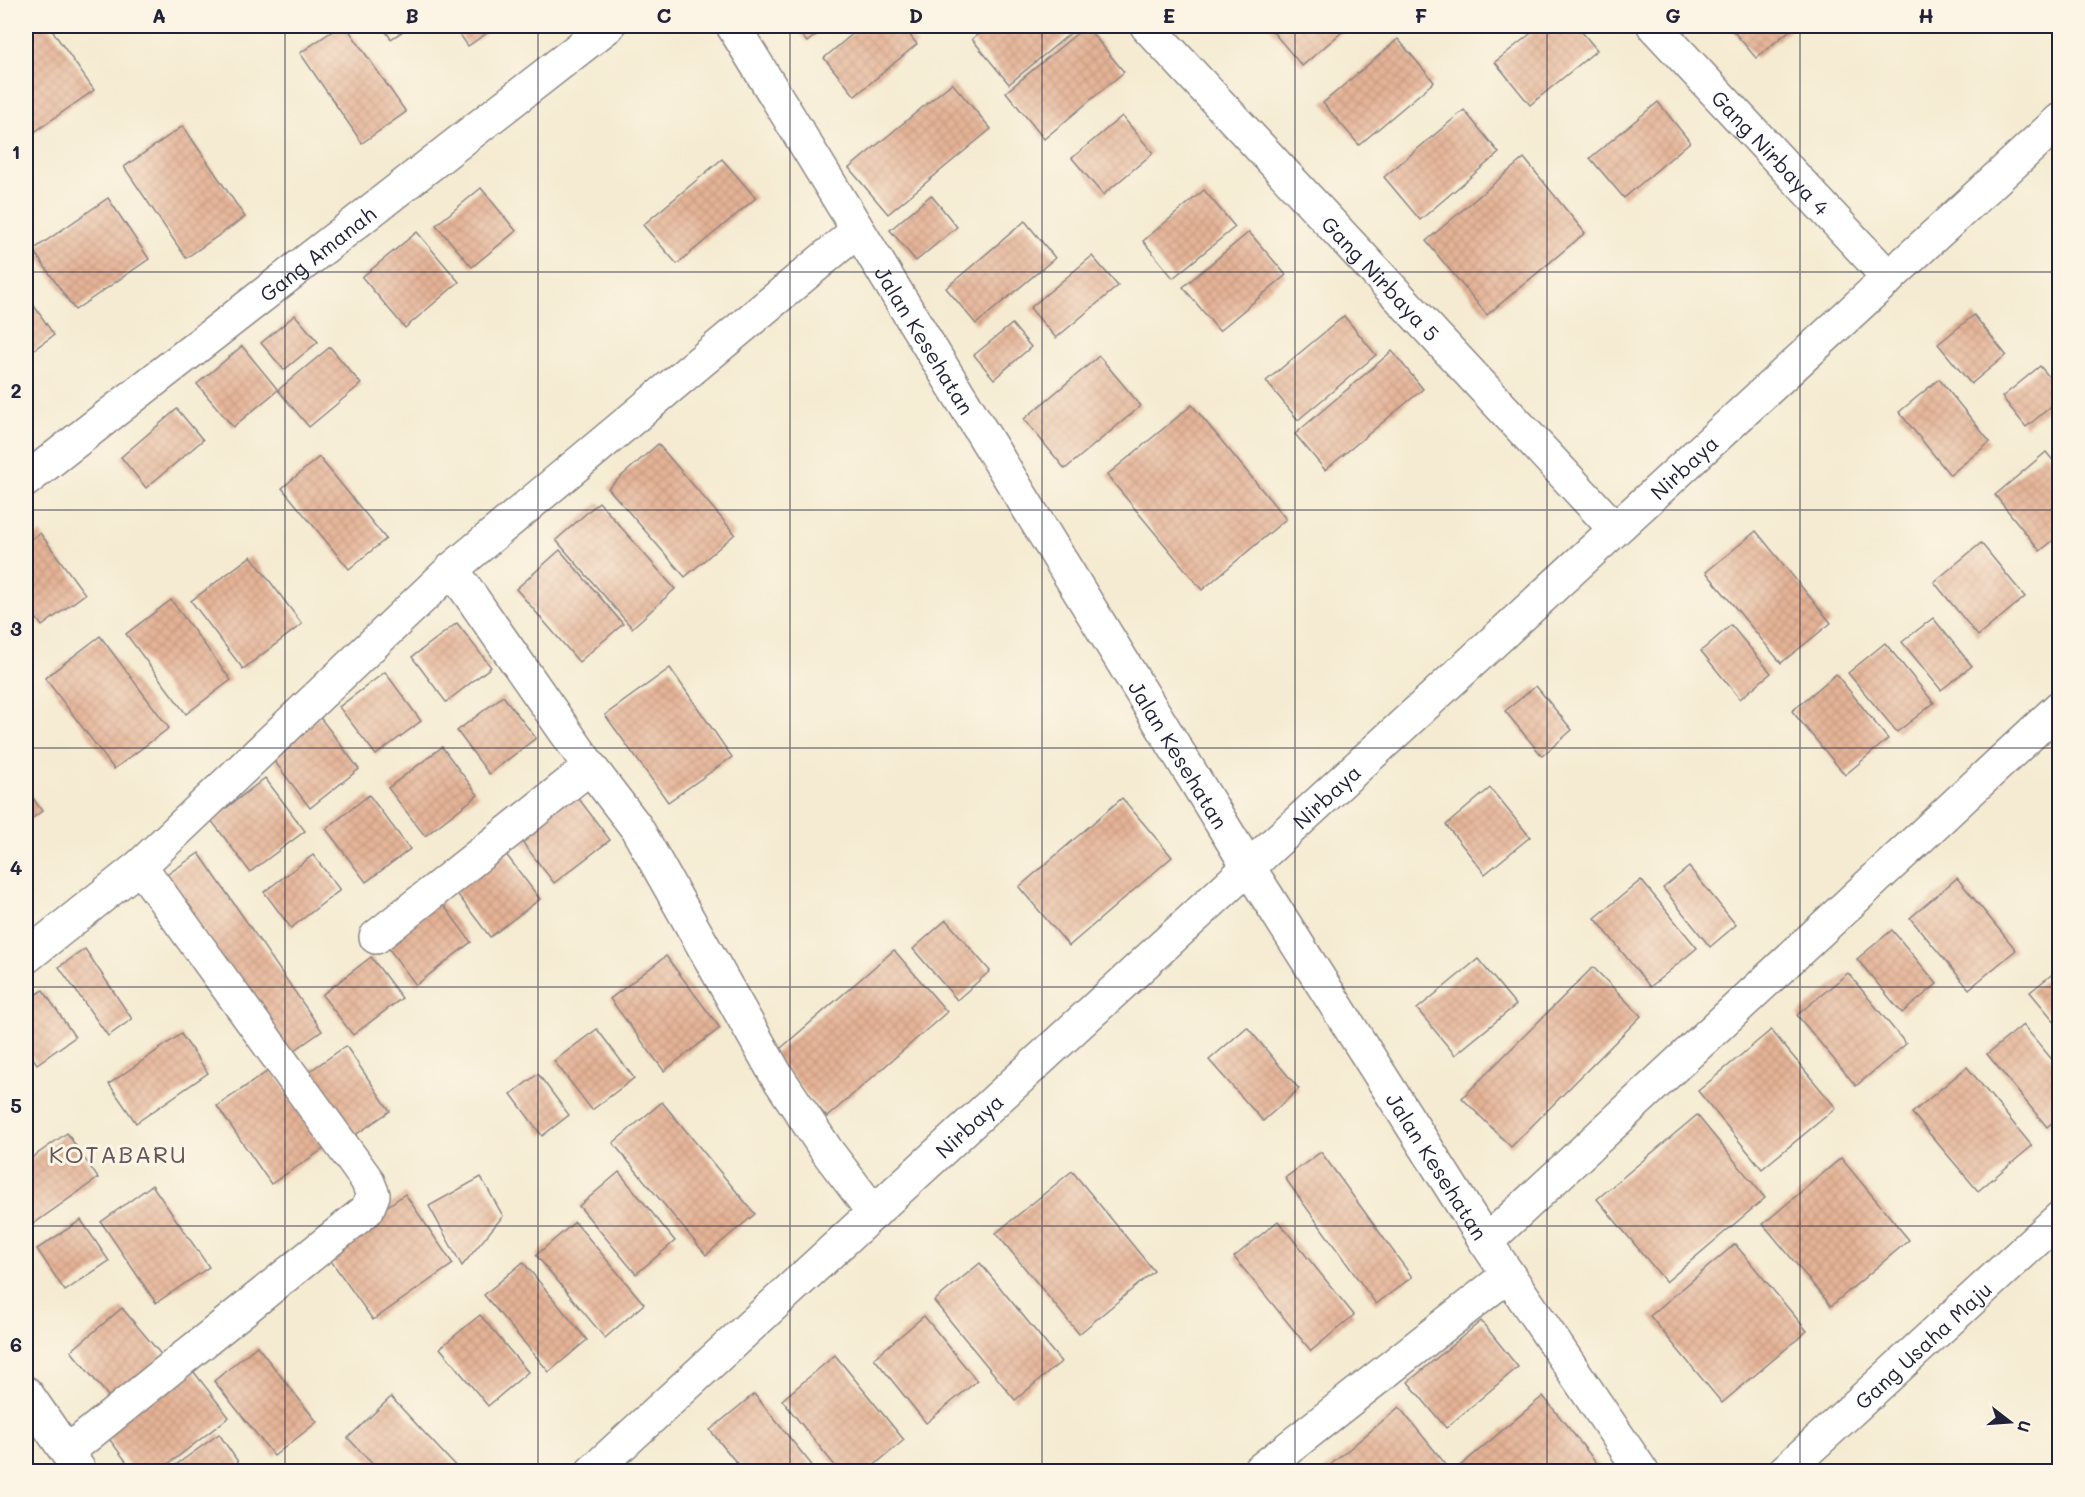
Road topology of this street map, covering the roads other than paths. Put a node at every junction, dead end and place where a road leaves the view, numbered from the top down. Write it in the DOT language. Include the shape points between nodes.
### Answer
graph roads {
  1 [pos="608,26"];
  2 [pos="733,26"];
  3 [pos="1147,26"];
  4 [pos="1654,26"];
  5 [pos="2060,120"];
  6 [pos="857,231"];
  7 [pos="1889,278"];
  8 [pos="26,480"];
  9 [pos="1615,529"];
  10 [pos="452,569"];
  11 [pos="2060,707"];
  12 [pos="591,767"];
  13 [pos="140,866"];
  14 [pos="1249,868"];
  15 [pos="376,938"];
  16 [pos="26,957"];
  17 [pos="874,1213"];
  18 [pos="2060,1218"];
  19 [pos="1486,1242"];
  20 [pos="1508,1275"];
  21 [pos="26,1393"];
  22 [pos="74,1462"];
  23 [pos="592,1472"];
  24 [pos="1258,1472"];
  25 [pos="1642,1472"];
  26 [pos="1784,1472"];
  1 -- 8 [label="street, Gang Amanah"];
  2 -- 6 [label="street, Jalan Kesehatan"];
  3 -- 9 [label="street, Gang Nirbaya 5"];
  4 -- 7 [label="street, Gang Nirbaya 4"];
  5 -- 7 [label="street, Nirbaya"];
  6 -- 10 [label="street"];
  6 -- 14 [label="street, Jalan Kesehatan"];
  7 -- 9 [label="street, Nirbaya"];
  9 -- 14 [label="street, Nirbaya"];
  10 -- 12 [label="street"];
  10 -- 13 [label="street"];
  11 -- 19 [label="street"];
  12 -- 15 [label="street"];
  12 -- 17 [label="street" via="636,827 775,1073"];
  13 -- 16 [label="street"];
  13 -- 22 [label="street" via="367,1180 373,1195 368,1210"];
  14 -- 17 [label="street, Nirbaya"];
  14 -- 19 [label="street, Jalan Kesehatan"];
  17 -- 23 [label="street, Nirbaya"];
  18 -- 26 [label="street, Gang Usaha Maju"];
  19 -- 20 [label="street, Jalan Kesehatan"];
  20 -- 24 [label="street"];
  20 -- 25 [label="street, Jalan Kesehatan"];
  21 -- 22 [label="street"];
}
